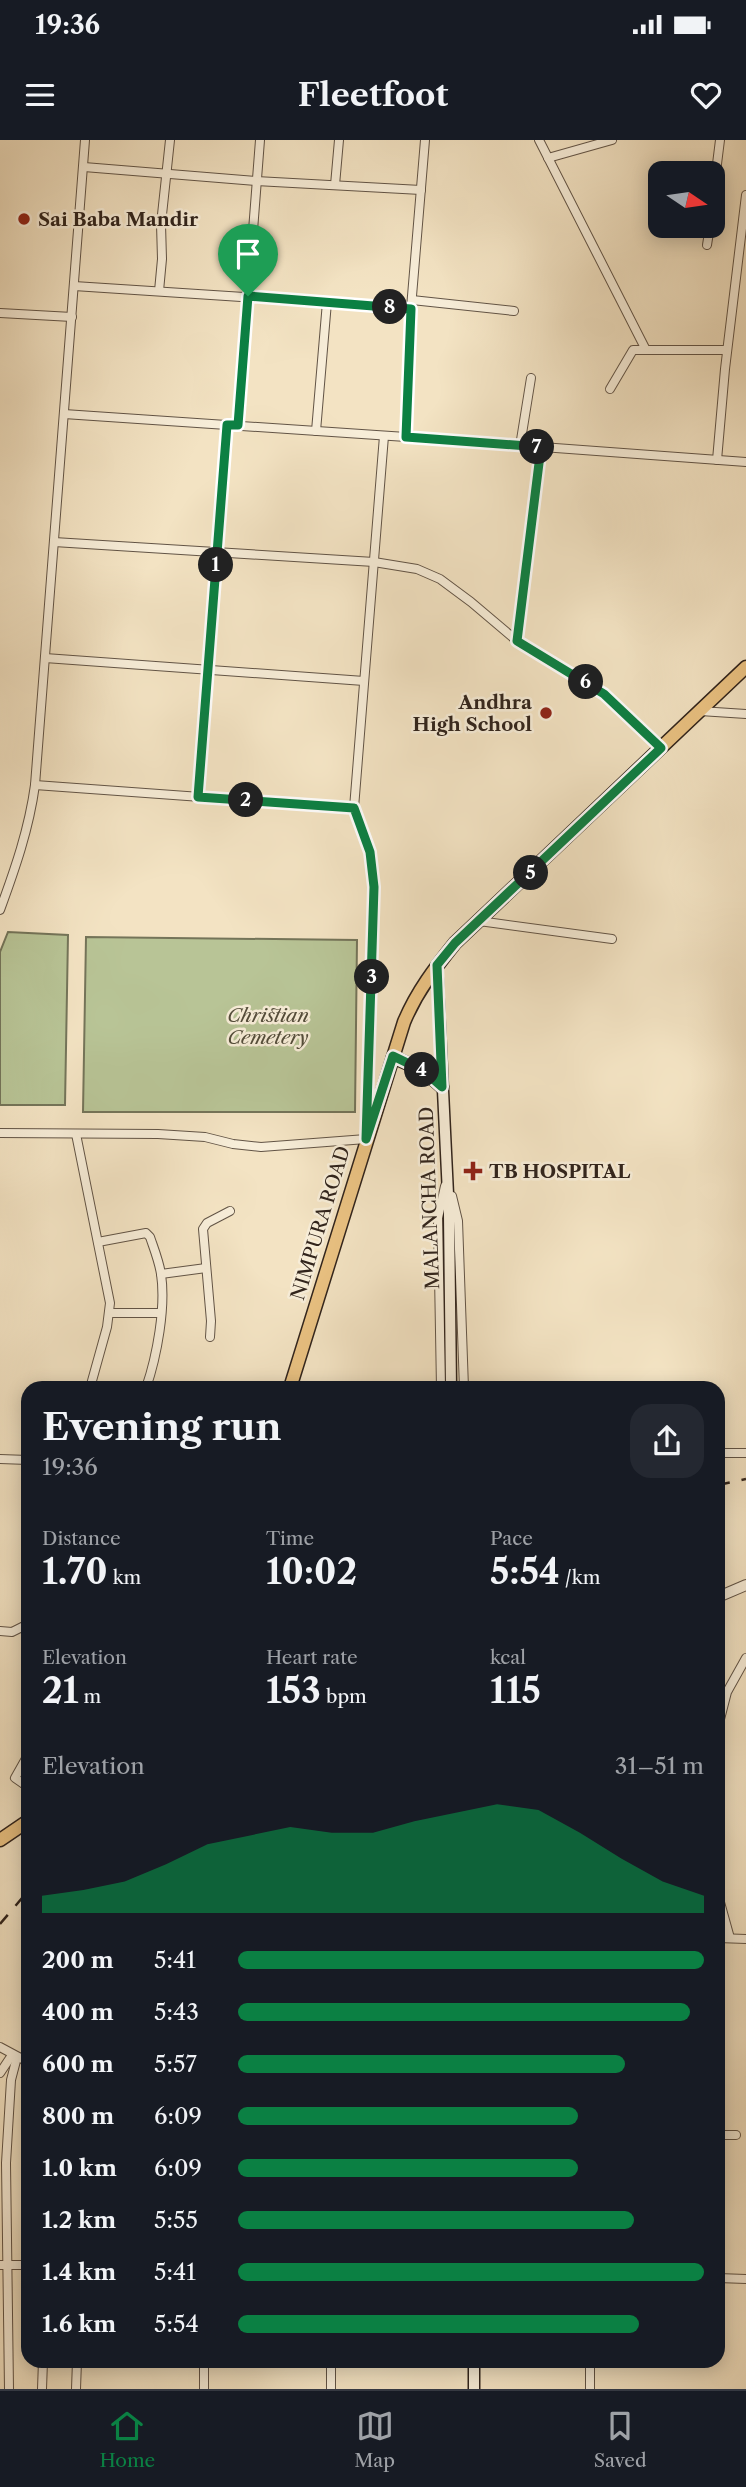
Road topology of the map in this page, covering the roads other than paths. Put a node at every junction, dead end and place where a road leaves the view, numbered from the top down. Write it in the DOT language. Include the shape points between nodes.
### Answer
graph roads {
  1 [pos="85,140"];
  2 [pos="170,140"];
  3 [pos="260,140"];
  4 [pos="339,140"];
  5 [pos="425,140"];
  6 [pos="539,140"];
  7 [pos="612,140"];
  8 [pos="720,140"];
  9 [pos="548,158"];
  10 [pos="717,161"];
  11 [pos="83,166"];
  12 [pos="168,174"];
  13 [pos="256,181"];
  14 [pos="335,185"];
  15 [pos="421,190"];
  16 [pos="746,195"];
  17 [pos="708,238"];
  18 [pos="707,245"];
  19 [pos="741,273"];
  20 [pos="74,286"];
  21 [pos="159,290"];
  22 [pos="248,296"];
  23 [pos="327,302"];
  24 [pos="412,304"];
  25 [pos="514,311"];
  26 [pos="0,313"];
  27 [pos="72,317"];
  28 [pos="646,348"];
  29 [pos="727,351"];
  30 [pos="530,377"];
  31 [pos="610,389"];
  32 [pos="64,414"];
  33 [pos="227,425"];
  34 [pos="238,425"];
  35 [pos="316,431"];
  36 [pos="384,436"];
  37 [pos="406,437"];
  38 [pos="520,446"];
  39 [pos="541,447"];
  40 [pos="717,460"];
  41 [pos="746,463"];
  42 [pos="54,542"];
  43 [pos="217,553"];
  44 [pos="374,562"];
  45 [pos="517,641"];
  46 [pos="45,658"];
  47 [pos="746,667"];
  48 [pos="208,671"];
  49 [pos="364,681"];
  50 [pos="699,711"];
  51 [pos="746,714"];
  52 [pos="661,748"];
  53 [pos="35,785"];
  54 [pos="198,797"];
  55 [pos="354,808"];
  56 [pos="0,910"];
  57 [pos="479,921"];
  58 [pos="612,939"];
  59 [pos="437,965"];
  60 [pos="393,1056"];
  61 [pos="442,1087"];
  62 [pos="0,1133"];
  63 [pos="76,1134"];
  64 [pos="366,1139"];
  65 [pos="447,1176"];
  66 [pos="230,1211"];
  67 [pos="98,1242"];
  68 [pos="206,1268"];
  69 [pos="161,1274"];
  70 [pos="110,1312"];
  71 [pos="160,1313"];
  72 [pos="210,1338"];
  73 [pos="93,1381"];
  74 [pos="148,1381"];
  75 [pos="292,1381"];
  76 [pos="441,1381"];
  77 [pos="451,1381"];
  78 [pos="464,1381"];
  79 [pos="725,1453"];
  80 [pos="746,1453"];
  81 [pos="0,1459"];
  82 [pos="21,1460"];
  83 [pos="746,1585"];
  84 [pos="725,1594"];
  85 [pos="21,1629"];
  86 [pos="0,1631"];
  87 [pos="746,1658"];
  88 [pos="725,1700"];
  89 [pos="21,1767"];
  90 [pos="21,1782"];
  91 [pos="21,1826"];
  92 [pos="0,1840"];
  93 [pos="725,1920"];
  94 [pos="725,1938"];
  95 [pos="730,1938"];
  96 [pos="746,1939"];
  97 [pos="0,2047"];
  98 [pos="15,2056"];
  99 [pos="21,2059"];
  100 [pos="0,2073"];
  101 [pos="725,2135"];
  102 [pos="736,2135"];
  103 [pos="4,2265"];
  104 [pos="725,2278"];
  105 [pos="746,2279"];
  106 [pos="43,2368"];
  107 [pos="77,2368"];
  108 [pos="204,2368"];
  109 [pos="331,2368"];
  110 [pos="474,2368"];
  111 [pos="590,2368"];
  112 [pos="9,2389"];
  113 [pos="42,2389"];
  114 [pos="76,2389"];
  115 [pos="204,2389"];
  116 [pos="331,2389"];
  117 [pos="474,2389"];
  118 [pos="590,2389"];
  1 -- 11 [label="street"];
  2 -- 12 [label="street"];
  3 -- 13 [label="street"];
  4 -- 14 [label="street"];
  5 -- 15 [label="street"];
  6 -- 9 [label="street"];
  7 -- 9 [label="street"];
  8 -- 10 [label="street"];
  9 -- 28 [label="street"];
  11 -- 12 [label="street"];
  11 -- 20 [label="street"];
  12 -- 13 [label="street"];
  12 -- 21 [label="street"];
  13 -- 14 [label="street"];
  13 -- 22 [label="street"];
  14 -- 15 [label="street"];
  15 -- 24 [label="street"];
  16 -- 19 [label="street"];
  17 -- 18 [label="street"];
  19 -- 29 [label="street"];
  20 -- 21 [label="street"];
  20 -- 27 [label="street"];
  21 -- 22 [label="street"];
  22 -- 23 [label="street"];
  22 -- 34 [label="street"];
  23 -- 24 [label="street"];
  23 -- 35 [label="street"];
  24 -- 25 [label="street"];
  24 -- 37 [label="street"];
  26 -- 27 [label="street"];
  27 -- 32 [label="street"];
  28 -- 29 [label="street"];
  28 -- 31 [label="street" via="629,354"];
  29 -- 40 [label="street"];
  30 -- 38 [label="street"];
  32 -- 33 [label="street"];
  32 -- 42 [label="street"];
  33 -- 34 [label="street"];
  33 -- 43 [label="street"];
  34 -- 35 [label="street"];
  35 -- 36 [label="street"];
  36 -- 37 [label="street"];
  36 -- 44 [label="street"];
  37 -- 38 [label="street"];
  38 -- 39 [label="street"];
  39 -- 40 [label="street"];
  39 -- 45 [label="street"];
  40 -- 41 [label="street"];
  42 -- 43 [label="street"];
  42 -- 46 [label="street"];
  43 -- 44 [label="street"];
  43 -- 48 [label="street"];
  44 -- 45 [label="street" via="417,569 440,579"];
  44 -- 49 [label="street"];
  45 -- 52 [label="street" via="604,694"];
  46 -- 48 [label="street"];
  46 -- 53 [label="street"];
  47 -- 50 [label="main road, NIMPURA ROAD"];
  48 -- 49 [label="street"];
  48 -- 54 [label="street"];
  49 -- 55 [label="street"];
  50 -- 51 [label="street"];
  50 -- 52 [label="main road, NIMPURA ROAD"];
  52 -- 57 [label="main road, NIMPURA ROAD"];
  53 -- 54 [label="street"];
  53 -- 56 [label="street" via="32,812"];
  54 -- 55 [label="street"];
  55 -- 64 [label="street" via="370,852 374,887"];
  57 -- 58 [label="street"];
  57 -- 59 [label="main road, NIMPURA ROAD"];
  59 -- 60 [label="main road, NIMPURA ROAD" via="414,998"];
  59 -- 61 [label="main road, MALANCHA ROAD"];
  60 -- 61 [label="main road" via="424,1071"];
  60 -- 64 [label="main road, NIMPURA ROAD"];
  61 -- 65 [label="main road, MALANCHA ROAD"];
  62 -- 63 [label="street"];
  63 -- 64 [label="street" via="205,1137 261,1147"];
  63 -- 67 [label="street"];
  64 -- 75 [label="main road, NIMPURA ROAD"];
  65 -- 76 [label="street" via="438,1218"];
  65 -- 77 [label="main road, MALANCHA ROAD"];
  65 -- 78 [label="street" via="458,1221"];
  66 -- 68 [label="street" via="203,1230"];
  67 -- 69 [label="street" via="148,1234"];
  67 -- 70 [label="street"];
  68 -- 69 [label="street"];
  68 -- 72 [label="street"];
  69 -- 71 [label="street"];
  70 -- 71 [label="street"];
  70 -- 73 [label="street"];
  71 -- 74 [label="street" via="158,1346"];
  79 -- 80 [label="street"];
  81 -- 82 [label="street"];
  83 -- 84 [label="street"];
  85 -- 86 [label="street"];
  87 -- 88 [label="street"];
  89 -- 90 [label="street" via="15,1778"];
  91 -- 92 [label="main road"];
  93 -- 95 [label="street"];
  94 -- 95 [label="street"];
  95 -- 96 [label="street"];
  97 -- 98 [label="street"];
  98 -- 99 [label="street"];
  98 -- 100 [label="street"];
  98 -- 103 [label="street"];
  101 -- 102 [label="street"];
  103 -- 112 [label="street"];
  104 -- 105 [label="street"];
  106 -- 113 [label="street"];
  107 -- 114 [label="street"];
  108 -- 115 [label="street"];
  109 -- 116 [label="street"];
  110 -- 117 [label="main road"];
  111 -- 118 [label="street"];
}
